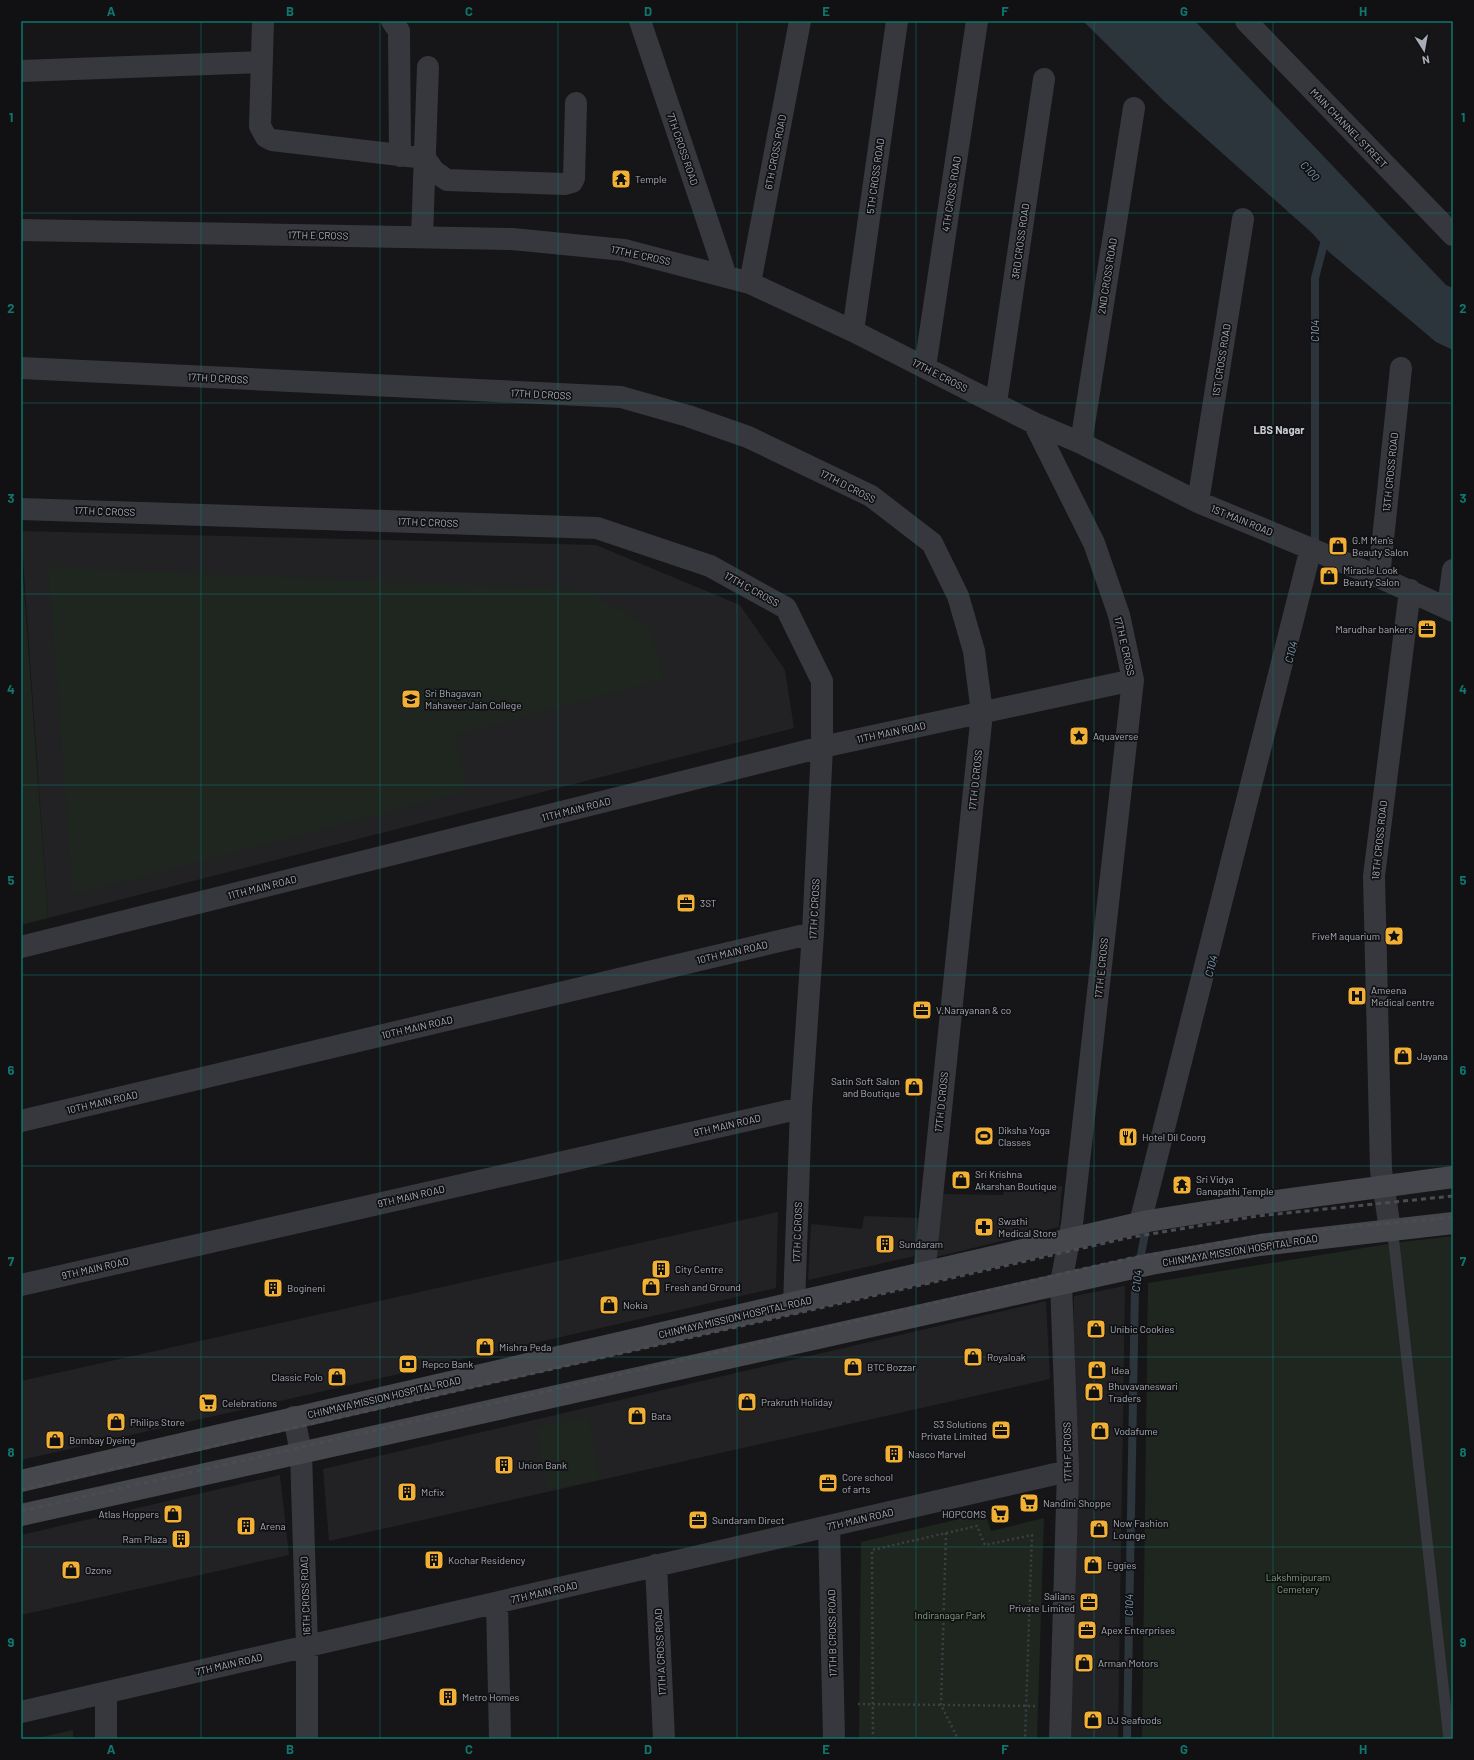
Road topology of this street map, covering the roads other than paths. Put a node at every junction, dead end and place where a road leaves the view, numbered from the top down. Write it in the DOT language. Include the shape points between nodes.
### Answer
graph roads {
  1 [pos="263,21"];
  2 [pos="392,21"];
  3 [pos="640,21"];
  4 [pos="800,21"];
  5 [pos="897,21"];
  6 [pos="977,21"];
  7 [pos="1246,21"];
  8 [pos="262,62"];
  9 [pos="428,67"];
  10 [pos="21,71"];
  11 [pos="1044,78"];
  12 [pos="576,103"];
  13 [pos="1134,108"];
  14 [pos="400,156"];
  15 [pos="425,158"];
  16 [pos="1244,219"];
  17 [pos="21,230"];
  18 [pos="1453,235"];
  19 [pos="422,237"];
  20 [pos="726,276"];
  21 [pos="750,283"];
  22 [pos="853,330"];
  23 [pos="21,368"];
  24 [pos="925,368"];
  25 [pos="1401,368"];
  26 [pos="996,403"];
  27 [pos="1034,423"];
  28 [pos="1081,443"];
  29 [pos="1198,502"];
  30 [pos="21,508"];
  31 [pos="1317,550"];
  32 [pos="1453,570"];
  33 [pos="1379,577"];
  34 [pos="1410,590"];
  35 [pos="1451,610"];
  36 [pos="1133,680"];
  37 [pos="982,713"];
  38 [pos="822,747"];
  39 [pos="813,933"];
  40 [pos="21,947"];
  41 [pos="801,1108"];
  42 [pos="21,1122"];
  43 [pos="1453,1177"];
  44 [pos="1382,1186"];
  45 [pos="1140,1223"];
  46 [pos="1453,1223"];
  47 [pos="1390,1229"];
  48 [pos="1068,1238"];
  49 [pos="924,1274"];
  50 [pos="1061,1283"];
  51 [pos="21,1284"];
  52 [pos="794,1304"];
  53 [pos="294,1417"];
  54 [pos="301,1453"];
  55 [pos="1068,1471"];
  56 [pos="21,1481"];
  57 [pos="21,1516"];
  58 [pos="829,1526"];
  59 [pos="656,1565"];
  60 [pos="497,1603"];
  61 [pos="307,1646"];
  62 [pos="106,1693"];
  63 [pos="21,1712"];
  64 [pos="106,1739"];
  65 [pos="307,1739"];
  66 [pos="500,1739"];
  67 [pos="664,1739"];
  68 [pos="834,1739"];
  69 [pos="1060,1739"];
  70 [pos="1449,1739"];
  1 -- 8 [label="street"];
  2 -- 14 [label="street" via="399,31"];
  3 -- 20 [label="street, 7TH CROSS ROAD"];
  4 -- 21 [label="street, 6TH CROSS ROAD"];
  5 -- 22 [label="street, 5TH CROSS ROAD"];
  6 -- 24 [label="street, 4TH CROSS ROAD"];
  7 -- 18 [label="street, MAIN CHANNEL STREET"];
  8 -- 10 [label="street"];
  8 -- 14 [label="street" via="260,126 266,137 272,140"];
  9 -- 15 [label="street"];
  11 -- 26 [label="street, 3RD CROSS ROAD"];
  12 -- 15 [label="street" via="572,182 565,184 447,180 434,171"];
  13 -- 28 [label="street, 2ND CROSS ROAD"];
  14 -- 15 [label="street"];
  15 -- 19 [label="street"];
  16 -- 29 [label="street, 1ST CROSS ROAD"];
  17 -- 19 [label="street, 17TH E CROSS"];
  19 -- 20 [label="street, 17TH E CROSS" via="512,239 624,250"];
  20 -- 21 [label="street, 17TH E CROSS"];
  21 -- 22 [label="street, 17TH E CROSS"];
  22 -- 24 [label="street, 17TH E CROSS"];
  23 -- 37 [label="street, 17TH D CROSS" via="620,398 688,416 748,437 871,496 932,543 958,596 974,651"];
  24 -- 26 [label="street, 17TH E CROSS"];
  25 -- 33 [label="street, 13TH CROSS ROAD"];
  26 -- 27 [label="street, 17TH E CROSS"];
  27 -- 28 [label="street, 1ST MAIN ROAD"];
  27 -- 36 [label="street, 17TH E CROSS" via="1094,542 1119,616"];
  28 -- 29 [label="street, 1ST MAIN ROAD"];
  29 -- 31 [label="street, 1ST MAIN ROAD"];
  30 -- 38 [label="street, 17TH C CROSS" via="597,528 710,566 786,608 822,681"];
  31 -- 33 [label="street, 1ST MAIN ROAD"];
  31 -- 45 [label="street"];
  32 -- 35 [label="street"];
  33 -- 34 [label="street, 1ST MAIN ROAD"];
  34 -- 35 [label="street, 1ST MAIN ROAD"];
  34 -- 44 [label="street, 18TH CROSS ROAD" via="1374,876"];
  36 -- 37 [label="street, 11TH MAIN ROAD"];
  36 -- 48 [label="street, 17TH E CROSS" via="1072,1224"];
  37 -- 38 [label="street, 11TH MAIN ROAD"];
  37 -- 49 [label="street, 17TH D CROSS"];
  38 -- 39 [label="street, 17TH C CROSS"];
  38 -- 40 [label="street, 11TH MAIN ROAD"];
  39 -- 41 [label="street, 17TH C CROSS"];
  39 -- 42 [label="street, 10TH MAIN ROAD"];
  41 -- 51 [label="street, 9TH MAIN ROAD"];
  41 -- 52 [label="street, 17TH C CROSS"];
  43 -- 44 [label="main road, CHINMAYA MISSION HOSPITAL ROAD"];
  44 -- 45 [label="main road, CHINMAYA MISSION HOSPITAL ROAD"];
  44 -- 47 [label="street, 18TH CROSS ROAD"];
  45 -- 48 [label="main road, CHINMAYA MISSION HOSPITAL ROAD"];
  46 -- 47 [label="main road, CHINMAYA MISSION HOSPITAL ROAD"];
  47 -- 50 [label="main road, CHINMAYA MISSION HOSPITAL ROAD" via="1260,1244"];
  47 -- 70 [label="lane" via="1394,1243"];
  48 -- 49 [label="main road, CHINMAYA MISSION HOSPITAL ROAD"];
  48 -- 50 [label="street, 17TH F CROSS"];
  49 -- 52 [label="main road, CHINMAYA MISSION HOSPITAL ROAD"];
  50 -- 54 [label="main road, CHINMAYA MISSION HOSPITAL ROAD"];
  50 -- 55 [label="street, 17TH F CROSS"];
  52 -- 53 [label="main road, CHINMAYA MISSION HOSPITAL ROAD"];
  53 -- 54 [label="street, 16TH CROSS ROAD"];
  53 -- 56 [label="main road, CHINMAYA MISSION HOSPITAL ROAD"];
  54 -- 57 [label="main road, CHINMAYA MISSION HOSPITAL ROAD"];
  54 -- 61 [label="street, 16TH CROSS ROAD"];
  55 -- 58 [label="street, 7TH MAIN ROAD"];
  55 -- 69 [label="street, 17TH F CROSS"];
  58 -- 59 [label="street, 7TH MAIN ROAD"];
  58 -- 68 [label="street, 17TH B CROSS ROAD"];
  59 -- 60 [label="street, 7TH MAIN ROAD"];
  59 -- 67 [label="street, 17TH A CROSS ROAD"];
  60 -- 61 [label="street, 7TH MAIN ROAD"];
  60 -- 66 [label="street"];
  61 -- 62 [label="street, 7TH MAIN ROAD"];
  61 -- 65 [label="street, 16TH CROSS ROAD"];
  62 -- 63 [label="street, 7TH MAIN ROAD"];
  62 -- 64 [label="street"];
}
